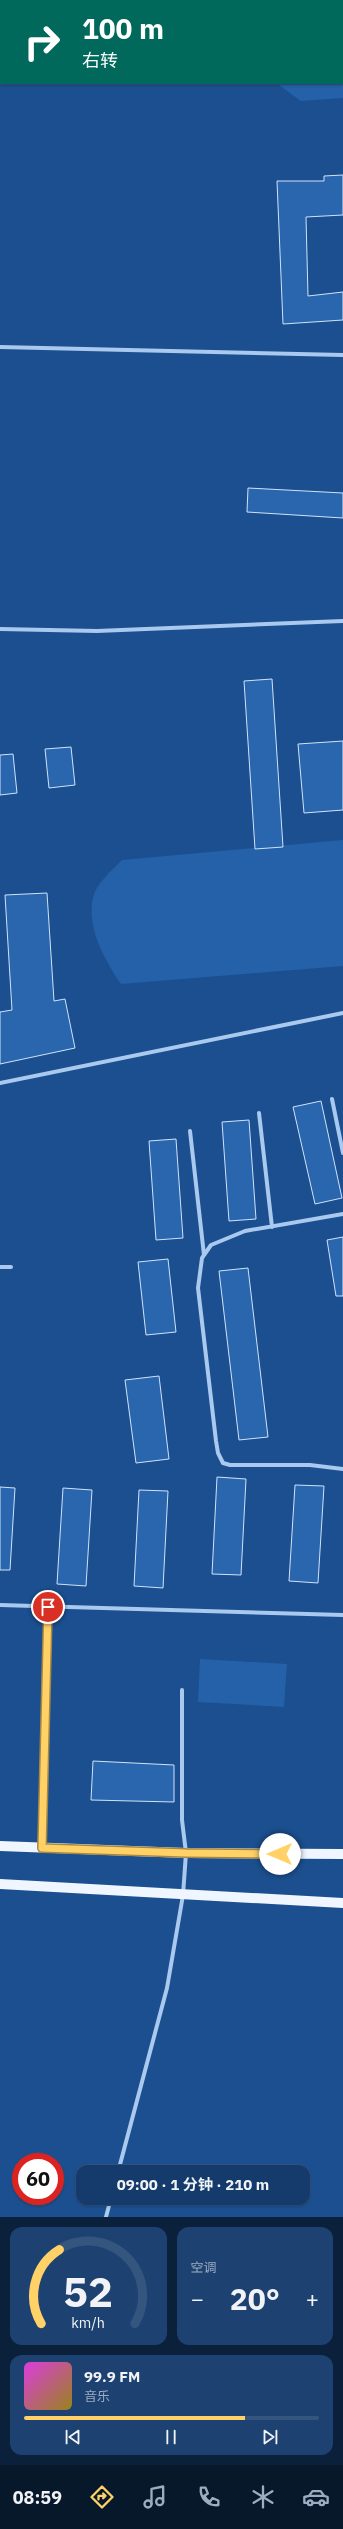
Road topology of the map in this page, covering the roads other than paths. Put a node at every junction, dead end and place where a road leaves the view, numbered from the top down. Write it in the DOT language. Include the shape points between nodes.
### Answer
graph roads {
  1 [pos="0,346"];
  2 [pos="343,355"];
  3 [pos="343,621"];
  4 [pos="0,629"];
  5 [pos="343,1013"];
  6 [pos="0,1083"];
  7 [pos="332,1100"];
  8 [pos="259,1113"];
  9 [pos="190,1131"];
  10 [pos="343,1153"];
  11 [pos="343,1214"];
  12 [pos="272,1227"];
  13 [pos="204,1255"];
  14 [pos="0,1267"];
  15 [pos="11,1267"];
  16 [pos="343,1469"];
  17 [pos="0,1605"];
  18 [pos="48,1607"];
  19 [pos="343,1615"];
  20 [pos="182,1690"];
  21 [pos="0,1846"];
  22 [pos="42,1848"];
  23 [pos="186,1853"];
  24 [pos="343,1854"];
  25 [pos="0,1884"];
  26 [pos="183,1895"];
  27 [pos="343,1903"];
  28 [pos="120,2165"];
  29 [pos="109,2205"];
  30 [pos="106,2217"];
  1 -- 2 [label="street"];
  3 -- 4 [label="street" via="96,631"];
  5 -- 6 [label="street"];
  7 -- 10 [label="street"];
  8 -- 12 [label="street"];
  9 -- 13 [label="street"];
  11 -- 12 [label="street"];
  12 -- 13 [label="street" via="245,1231 222,1239 211,1245"];
  13 -- 16 [label="street" via="198,1288 216,1441 223,1463 310,1465"];
  14 -- 15 [label="street"];
  17 -- 18 [label="street"];
  18 -- 19 [label="street"];
  18 -- 22 [label="street"];
  20 -- 23 [label="street" via="182,1820"];
  21 -- 22 [label="main road"];
  22 -- 23 [label="main road"];
  23 -- 24 [label="main road"];
  23 -- 26 [label="street"];
  25 -- 26 [label="main road"];
  26 -- 27 [label="main road"];
  26 -- 28 [label="street" via="167,1988"];
  29 -- 30 [label="street"];
}
